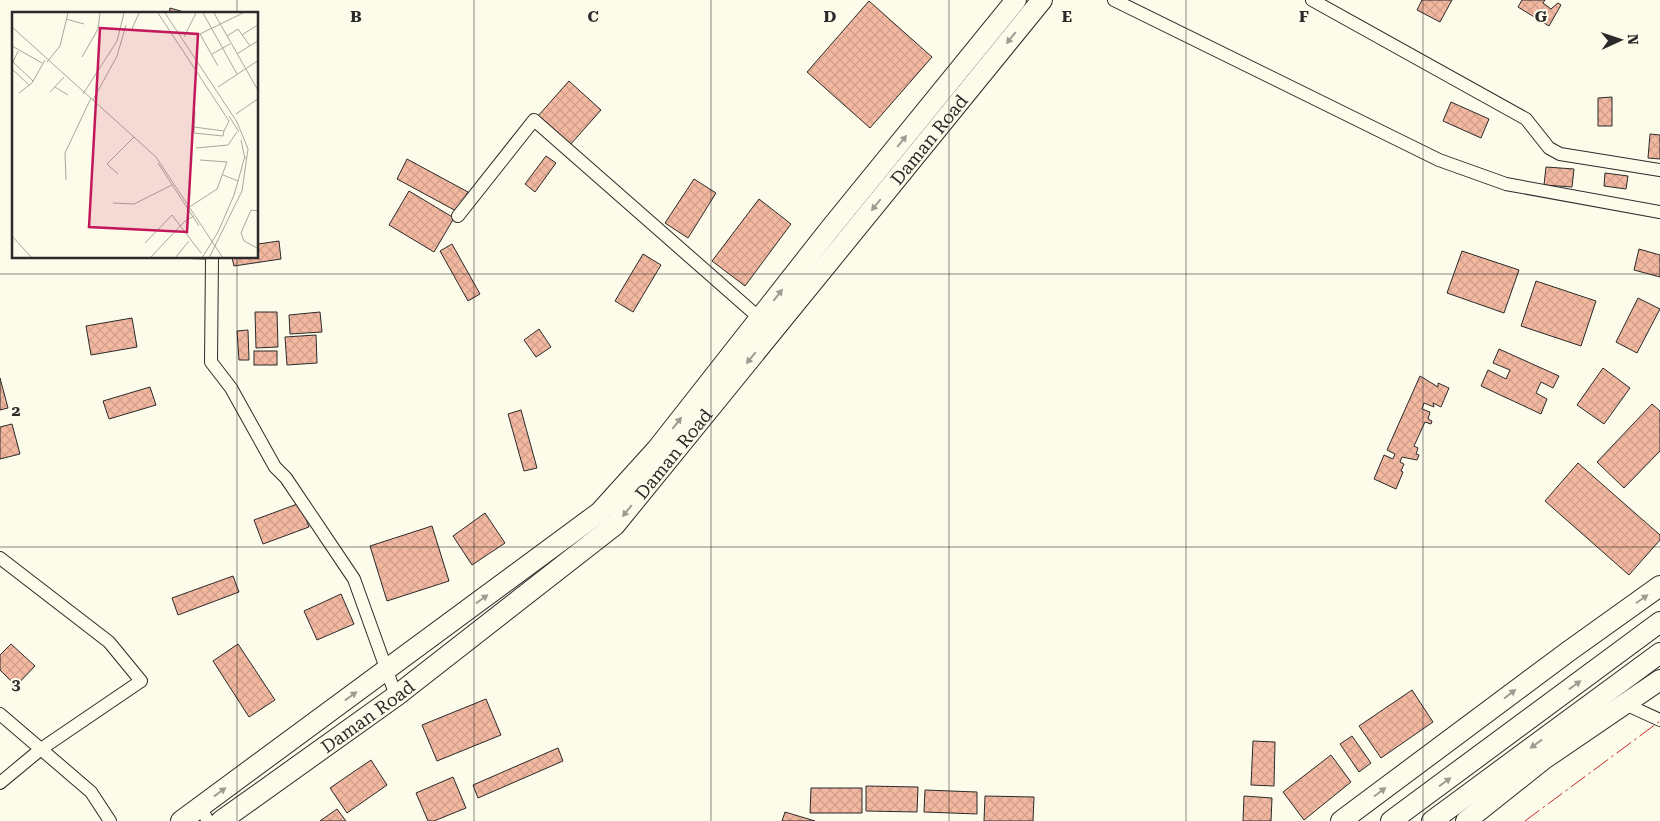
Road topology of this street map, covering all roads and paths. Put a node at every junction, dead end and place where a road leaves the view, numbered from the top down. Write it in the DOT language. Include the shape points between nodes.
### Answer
graph roads {
  1 [pos="1016,0"];
  2 [pos="1042,0"];
  3 [pos="1114,0"];
  4 [pos="1312,0"];
  5 [pos="1660,170"];
  6 [pos="1660,212"];
  7 [pos="458,216"];
  8 [pos="212,259"];
  9 [pos="767,324"];
  10 [pos="0,558"];
  11 [pos="1660,586"];
  12 [pos="1660,622"];
  13 [pos="1660,653"];
  14 [pos="387,669"];
  15 [pos="1660,680"];
  16 [pos="396,696"];
  17 [pos="1625,704"];
  18 [pos="0,714"];
  19 [pos="1660,720"];
  20 [pos="41,749"];
  21 [pos="0,783"];
  22 [pos="204,814"];
  23 [pos="110,821"];
  24 [pos="181,821"];
  25 [pos="222,821"];
  26 [pos="1341,821"];
  27 [pos="1391,821"];
  28 [pos="1432,821"];
  29 [pos="1466,821"];
  9 -- 1 [label="main road, one-way"];
  2 -- 9 [label="main road, Daman Road, one-way"];
  3 -- 6 [label="street" via="1439,160 1506,184"];
  4 -- 5 [label="street" via="1526,119 1549,148 1560,154"];
  7 -- 9 [label="street" via="534,120"];
  8 -- 14 [label="street" via="211,362 231,388 275,467 286,478 354,579"];
  14 -- 9 [label="main road, one-way" via="600,512"];
  9 -- 16 [label="main road, Daman Road, one-way" via="615,525"];
  10 -- 20 [label="street" via="109,642 140,681"];
  26 -- 11 [label="main road, one-way"];
  27 -- 12 [label="main road, one-way"];
  13 -- 28 [label="main road, one-way"];
  14 -- 16 [label="street"];
  22 -- 14 [label="main road, one-way"];
  15 -- 17 [label="main road"];
  16 -- 25 [label="main road, Daman Road"];
  17 -- 19 [label="street"];
  17 -- 29 [label="main road" via="1544,759"];
  18 -- 20 [label="street"];
  20 -- 21 [label="street"];
  20 -- 23 [label="street" via="92,792"];
  22 -- 24 [label="main road"];
}
